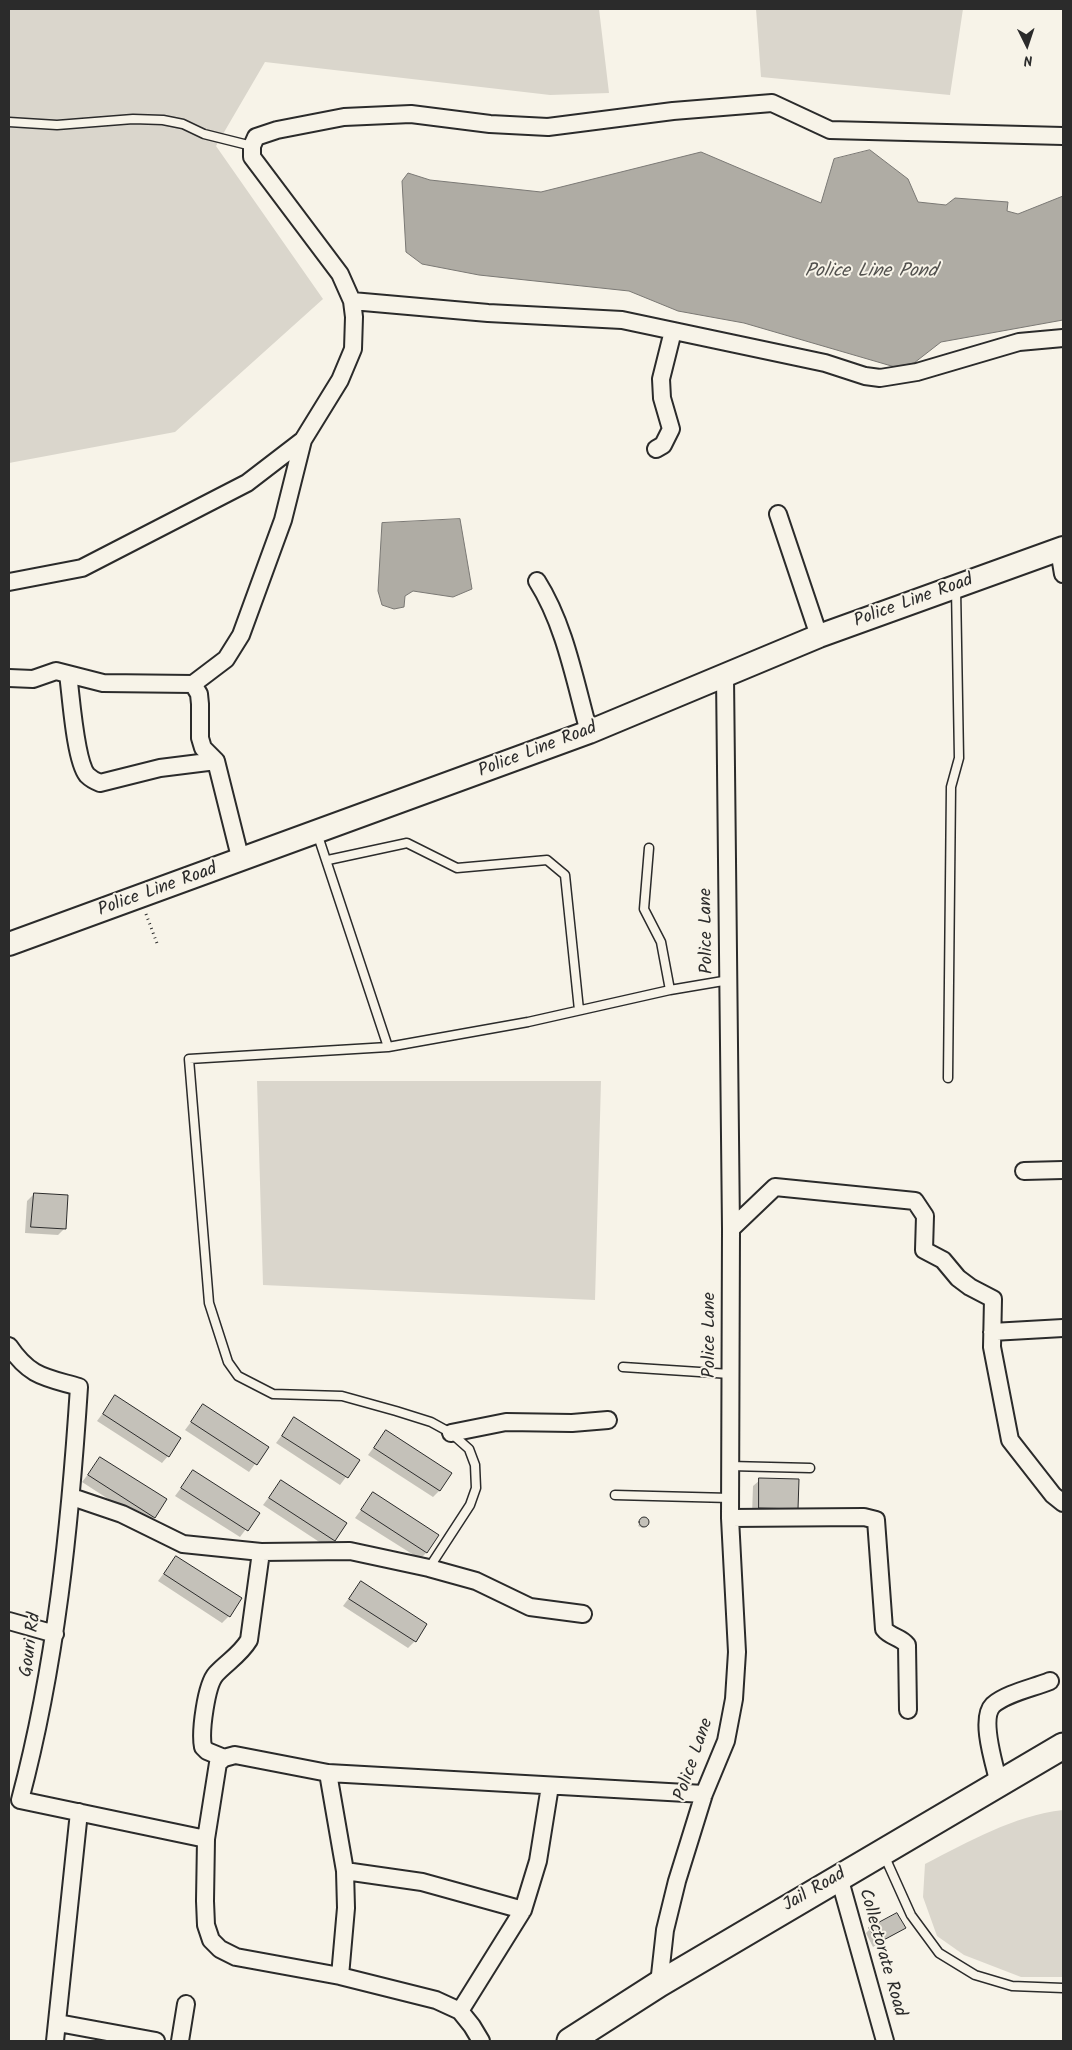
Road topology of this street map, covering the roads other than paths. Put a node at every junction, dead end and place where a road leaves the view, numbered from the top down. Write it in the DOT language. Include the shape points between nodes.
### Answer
graph roads {
  1 [pos="9,122"];
  2 [pos="1063,136"];
  3 [pos="252,146"];
  4 [pos="352,301"];
  5 [pos="672,331"];
  6 [pos="1063,338"];
  7 [pos="303,440"];
  8 [pos="656,448"];
  9 [pos="778,514"];
  10 [pos="1061,549"];
  11 [pos="1063,574"];
  12 [pos="537,581"];
  13 [pos="9,582"];
  14 [pos="956,587"];
  15 [pos="819,636"];
  16 [pos="68,674"];
  17 [pos="725,676"];
  18 [pos="9,678"];
  19 [pos="193,684"];
  20 [pos="589,732"];
  21 [pos="216,761"];
  22 [pos="317,833"];
  23 [pos="648,848"];
  24 [pos="328,860"];
  25 [pos="241,861"];
  26 [pos="9,944"];
  27 [pos="729,980"];
  28 [pos="670,990"];
  29 [pos="578,1010"];
  30 [pos="388,1047"];
  31 [pos="948,1078"];
  32 [pos="1063,1170"];
  33 [pos="1024,1171"];
  34 [pos="731,1229"];
  35 [pos="1063,1328"];
  36 [pos="992,1332"];
  37 [pos="9,1346"];
  38 [pos="623,1367"];
  39 [pos="730,1374"];
  40 [pos="608,1420"];
  41 [pos="451,1433"];
  42 [pos="730,1466"];
  43 [pos="810,1468"];
  44 [pos="615,1495"];
  45 [pos="72,1497"];
  46 [pos="730,1498"];
  47 [pos="1063,1503"];
  48 [pos="730,1518"];
  49 [pos="261,1552"];
  50 [pos="429,1568"];
  51 [pos="583,1614"];
  52 [pos="9,1620"];
  53 [pos="54,1634"];
  54 [pos="1050,1681"];
  55 [pos="908,1710"];
  56 [pos="1063,1746"];
  57 [pos="224,1758"];
  58 [pos="328,1773"];
  59 [pos="999,1784"];
  60 [pos="550,1786"];
  61 [pos="704,1794"];
  62 [pos="14,1800"];
  63 [pos="79,1812"];
  64 [pos="206,1839"];
  65 [pos="883,1853"];
  66 [pos="345,1871"];
  67 [pos="839,1876"];
  68 [pos="523,1910"];
  69 [pos="340,1976"];
  70 [pos="659,1984"];
  71 [pos="1063,1988"];
  72 [pos="186,2004"];
  73 [pos="460,2011"];
  74 [pos="58,2023"];
  75 [pos="55,2041"];
  76 [pos="156,2041"];
  77 [pos="180,2041"];
  78 [pos="481,2041"];
  79 [pos="570,2041"];
  80 [pos="885,2041"];
  1 -- 3 [label="lane" via="57,125 163,120"];
  2 -- 3 [label="street" via="830,130 772,103 673,111 548,127 411,114 344,117 276,130 256,137"];
  3 -- 4 [label="street" via="252,157 340,274"];
  4 -- 5 [label="street" via="622,320"];
  4 -- 7 [label="street" via="353,349 340,380"];
  5 -- 6 [label="street" via="825,363 880,378 917,372 1019,342"];
  5 -- 8 [label="street" via="661,379 662,398 671,429 663,445"];
  7 -- 13 [label="street" via="247,483 82,568"];
  7 -- 19 [label="street" via="284,520 241,635 226,659"];
  9 -- 15 [label="street"];
  10 -- 11 [label="street"];
  10 -- 14 [label="street, Police Line Road"];
  12 -- 20 [label="street" via="562,635"];
  14 -- 15 [label="street, Police Line Road"];
  14 -- 31 [label="lane" via="959,758 950,787"];
  15 -- 17 [label="street, Police Line Road"];
  16 -- 18 [label="street" via="56,671 33,678"];
  16 -- 19 [label="street" via="102,683"];
  16 -- 21 [label="street" via="81,760 87,775 94,781"];
  17 -- 20 [label="street, Police Line Road"];
  17 -- 27 [label="street, Police Lane"];
  19 -- 21 [label="street" via="198,694 203,748"];
  20 -- 22 [label="street, Police Line Road"];
  21 -- 25 [label="street"];
  22 -- 24 [label="lane"];
  22 -- 25 [label="street, Police Line Road"];
  23 -- 28 [label="lane" via="644,909 661,942"];
  24 -- 29 [label="lane" via="407,843 457,868 547,860 566,875"];
  24 -- 30 [label="lane"];
  25 -- 26 [label="street, Police Line Road"];
  27 -- 28 [label="lane"];
  27 -- 34 [label="street, Police Lane"];
  28 -- 29 [label="lane"];
  29 -- 30 [label="lane"];
  30 -- 41 [label="lane" via="189,1059 209,1303 228,1362 238,1376 256,1387 273,1394 342,1396 430,1422"];
  32 -- 33 [label="street"];
  34 -- 36 [label="street" via="775,1187 915,1201 925,1216 924,1250 943,1260 970,1287 993,1299"];
  34 -- 39 [label="street, Police Lane"];
  35 -- 36 [label="street"];
  36 -- 47 [label="street" via="1010,1440 1053,1495"];
  37 -- 45 [label="street, Gouri Rd" via="21,1364 37,1375 78,1387"];
  38 -- 39 [label="lane"];
  39 -- 42 [label="street, Police Lane"];
  40 -- 41 [label="street" via="506,1422"];
  41 -- 50 [label="lane" via="469,1449 475,1465 476,1488 470,1505"];
  42 -- 43 [label="lane"];
  42 -- 46 [label="street, Police Lane"];
  44 -- 46 [label="lane"];
  45 -- 49 [label="street" via="122,1514 183,1544"];
  45 -- 53 [label="street, Gouri Rd"];
  46 -- 48 [label="street, Police Lane"];
  48 -- 55 [label="street" via="864,1517 876,1520 884,1629 907,1645"];
  48 -- 61 [label="street, Police Lane" via="737,1652 734,1699 726,1741"];
  49 -- 50 [label="street" via="350,1551"];
  49 -- 57 [label="street" via="249,1640 242,1652 216,1674 209,1688 203,1747"];
  50 -- 51 [label="street" via="476,1582 530,1607"];
  52 -- 53 [label="street"];
  53 -- 62 [label="street, Gouri Rd" via="35,1746"];
  54 -- 59 [label="street" via="1001,1700 992,1706 987,1716"];
  56 -- 59 [label="main road, Jail Road"];
  57 -- 58 [label="street" via="235,1755"];
  57 -- 64 [label="street" via="218,1762 215,1773"];
  58 -- 60 [label="street"];
  58 -- 66 [label="street"];
  59 -- 65 [label="main road, Jail Road"];
  60 -- 61 [label="street"];
  60 -- 68 [label="street" via="538,1861"];
  61 -- 70 [label="street, Police Lane" via="665,1930"];
  62 -- 63 [label="street, Gouri Rd"];
  63 -- 64 [label="street, Gouri Rd"];
  63 -- 74 [label="street"];
  64 -- 69 [label="street" via="206,1925 211,1940 236,1957"];
  65 -- 67 [label="main road, Jail Road"];
  65 -- 71 [label="lane" via="911,1914 938,1953 975,1975 1012,1986"];
  66 -- 68 [label="street" via="422,1882"];
  66 -- 69 [label="street" via="346,1908"];
  67 -- 70 [label="main road, Jail Road"];
  67 -- 80 [label="street, Collectorate Road"];
  68 -- 73 [label="street"];
  69 -- 73 [label="street" via="436,2000"];
  70 -- 79 [label="main road, Jail Road"];
  72 -- 77 [label="street"];
  73 -- 78 [label="street"];
  74 -- 75 [label="street"];
  74 -- 76 [label="street"];
}
